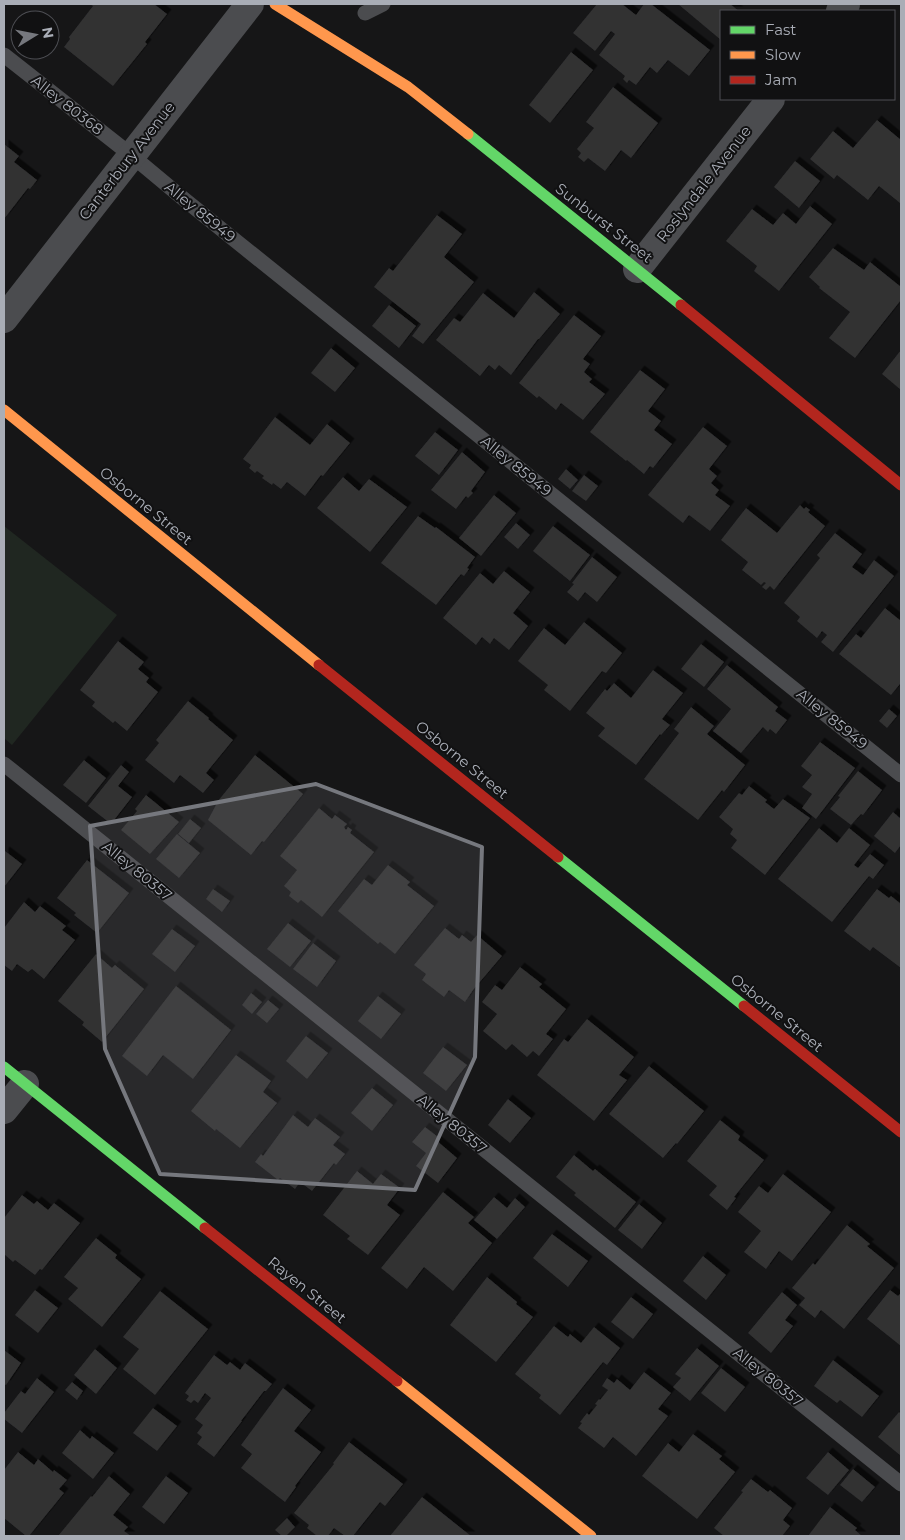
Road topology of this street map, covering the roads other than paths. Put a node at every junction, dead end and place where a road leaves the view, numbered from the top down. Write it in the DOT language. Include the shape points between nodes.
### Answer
graph roads {
  1 [pos="250,4"];
  2 [pos="276,4"];
  3 [pos="383,4"];
  4 [pos="365,13"];
  5 [pos="4,55"];
  6 [pos="770,100"];
  7 [pos="131,155"];
  8 [pos="637,269"];
  9 [pos="4,319"];
  10 [pos="4,410"];
  11 [pos="901,485"];
  12 [pos="4,764"];
  13 [pos="901,775"];
  14 [pos="4,1067"];
  15 [pos="25,1084"];
  16 [pos="4,1110"];
  17 [pos="901,1132"];
  18 [pos="901,1484"];
  19 [pos="591,1536"];
  1 -- 7 [label="street, Canterbury Avenue"];
  2 -- 8 [label="street, Sunburst Street" via="408,87"];
  3 -- 4 [label="lane"];
  5 -- 7 [label="lane, Alley 80368"];
  6 -- 8 [label="street, Roslyndale Avenue"];
  7 -- 9 [label="street, Canterbury Avenue"];
  7 -- 13 [label="lane, Alley 85949"];
  8 -- 11 [label="street, Sunburst Street"];
  10 -- 17 [label="street, Osborne Street"];
  12 -- 18 [label="lane, Alley 80357"];
  14 -- 15 [label="street, Rayen Street"];
  15 -- 16 [label="street"];
  15 -- 19 [label="street, Rayen Street"];
}
